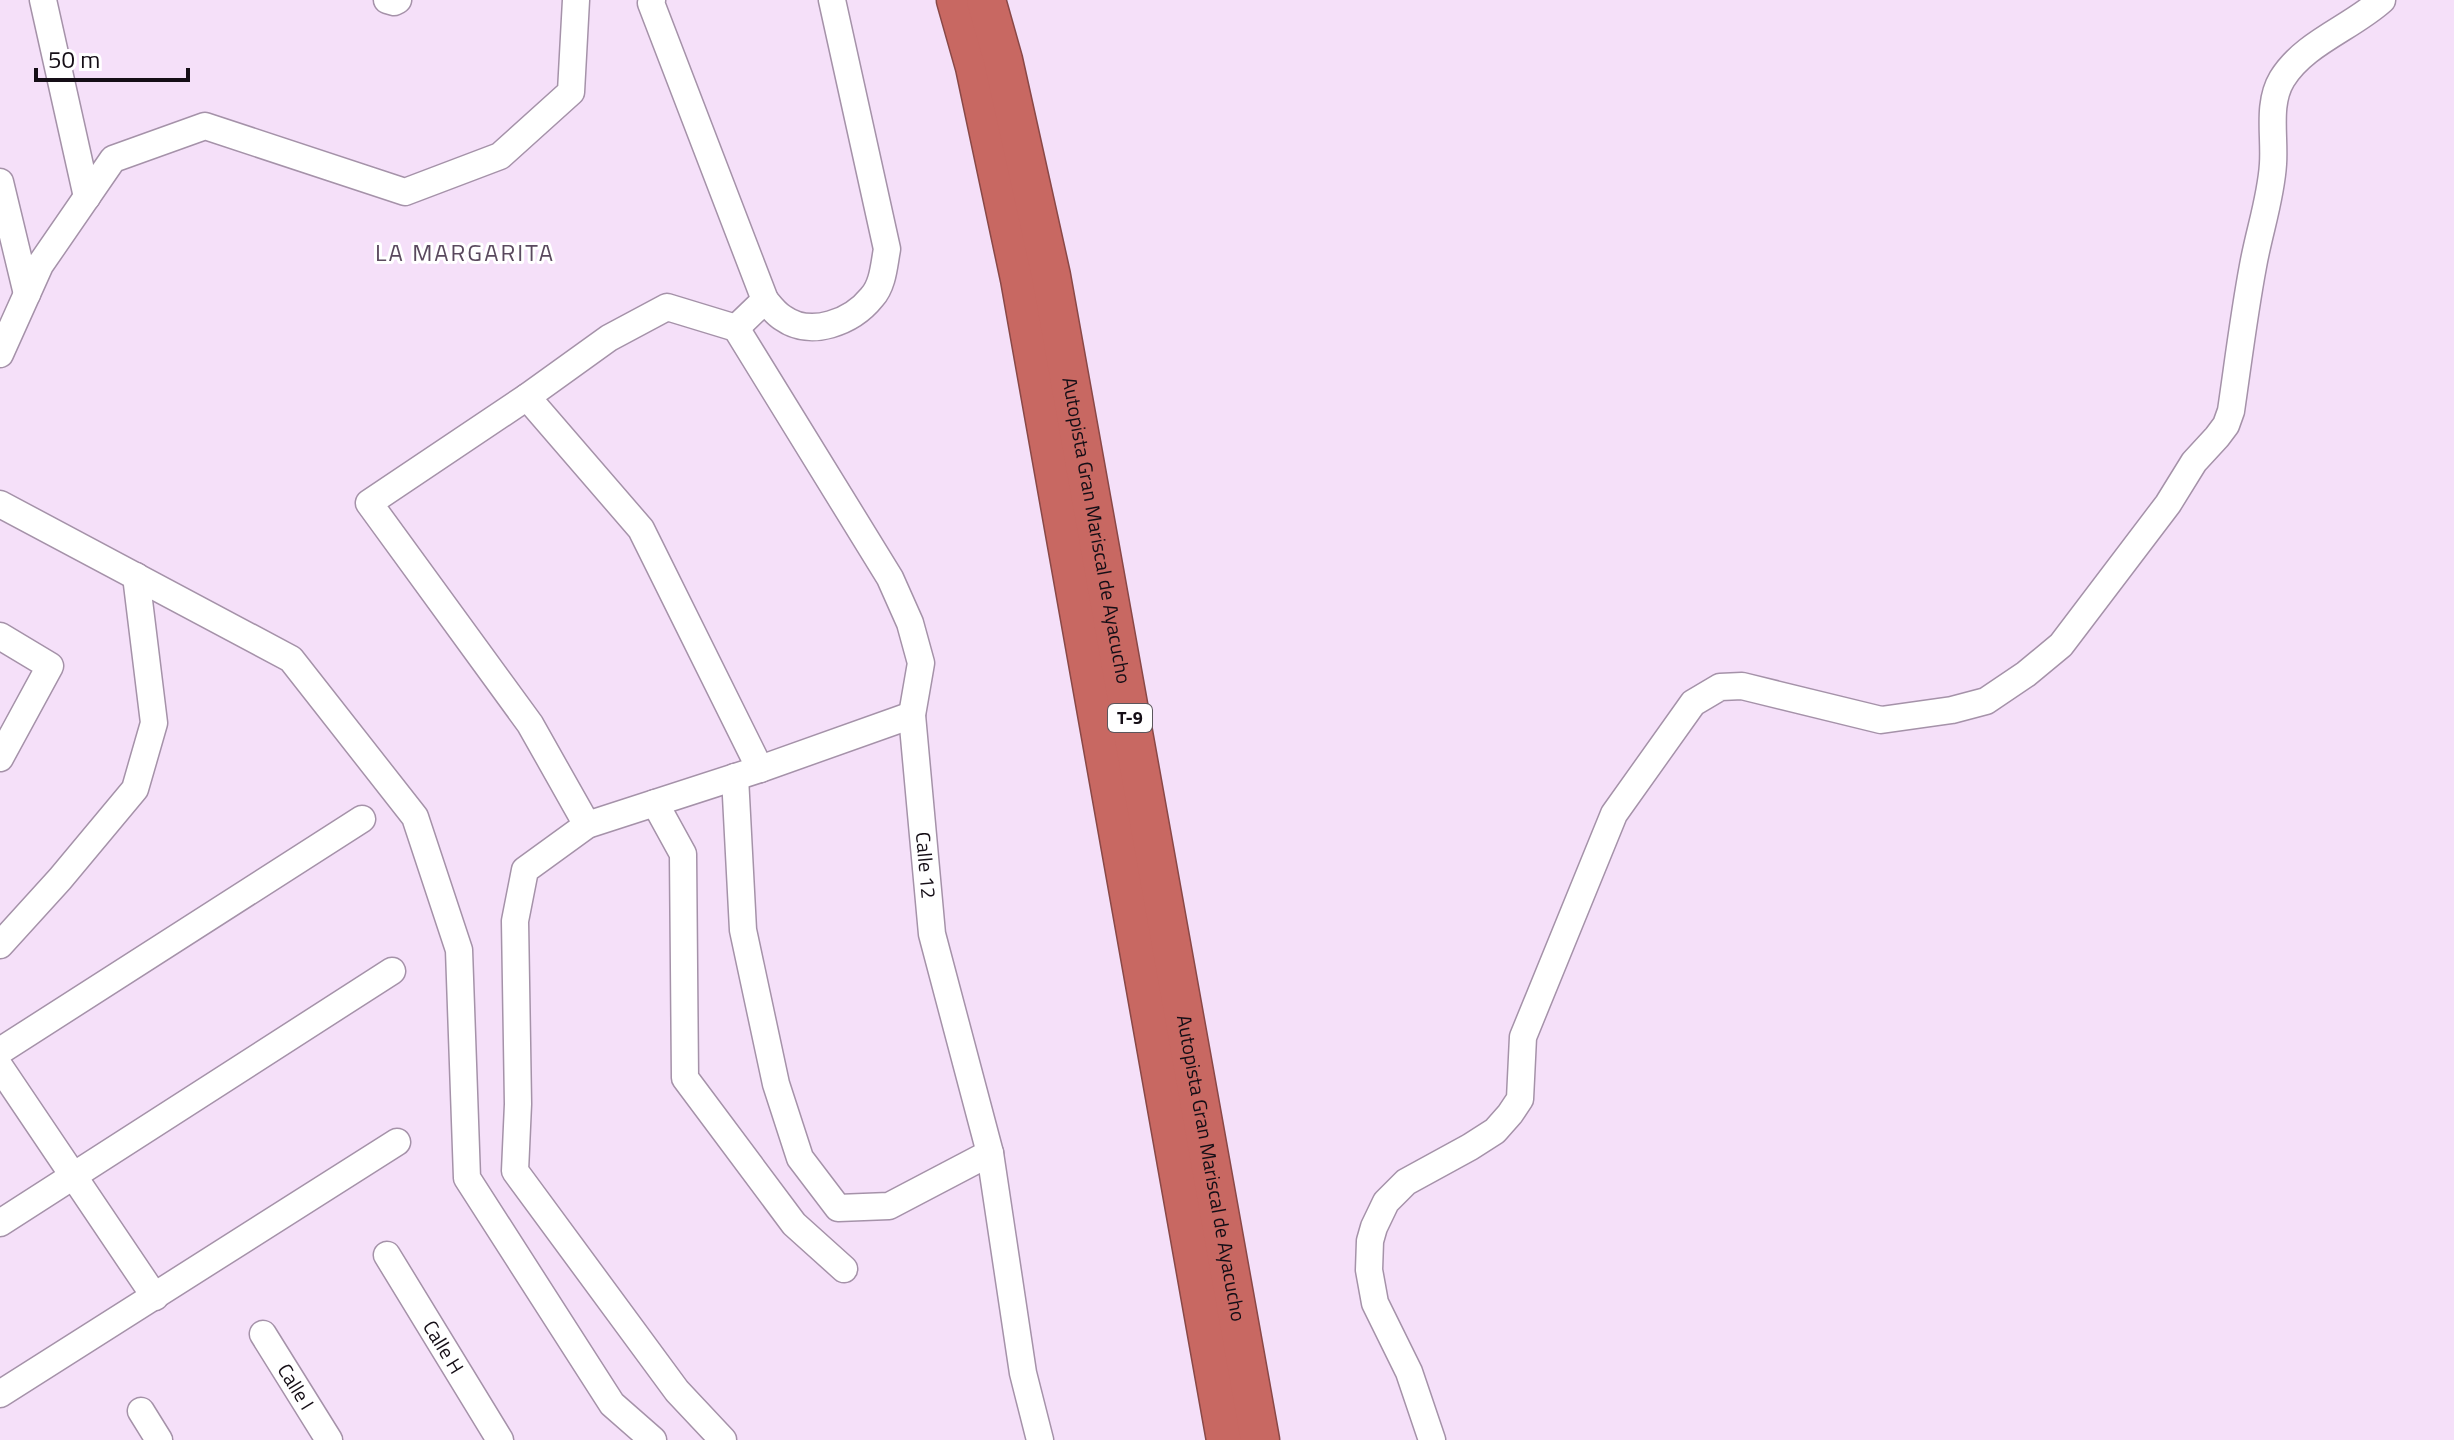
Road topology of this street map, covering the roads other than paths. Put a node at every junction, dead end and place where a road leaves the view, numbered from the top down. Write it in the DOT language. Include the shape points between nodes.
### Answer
graph roads {
  1 [pos="43,0"];
  2 [pos="387,0"];
  3 [pos="398,0"];
  4 [pos="576,0"];
  5 [pos="652,0"];
  6 [pos="832,0"];
  7 [pos="956,0"];
  8 [pos="986,0"];
  9 [pos="2382,0"];
  10 [pos="0,182"];
  11 [pos="87,197"];
  12 [pos="27,294"];
  13 [pos="765,300"];
  14 [pos="736,328"];
  15 [pos="0,354"];
  16 [pos="527,397"];
  17 [pos="0,504"];
  18 [pos="136,576"];
  19 [pos="0,636"];
  20 [pos="912,715"];
  21 [pos="0,758"];
  22 [pos="748,773"];
  23 [pos="655,803"];
  24 [pos="362,819"];
  25 [pos="587,825"];
  26 [pos="0,945"];
  27 [pos="392,971"];
  28 [pos="0,1051"];
  29 [pos="0,1067"];
  30 [pos="397,1142"];
  31 [pos="990,1153"];
  32 [pos="73,1176"];
  33 [pos="0,1223"];
  34 [pos="387,1255"];
  35 [pos="844,1269"];
  36 [pos="155,1297"];
  37 [pos="263,1334"];
  38 [pos="0,1394"];
  39 [pos="141,1411"];
  40 [pos="159,1440"];
  41 [pos="329,1440"];
  42 [pos="500,1440"];
  43 [pos="653,1440"];
  44 [pos="723,1440"];
  45 [pos="1040,1440"];
  46 [pos="1226,1440"];
  47 [pos="1260,1440"];
  48 [pos="1432,1440"];
  1 -- 11 [label="street"];
  2 -- 3 [label="street"];
  4 -- 11 [label="street" via="571,92 500,156 405,192 205,126 113,159"];
  5 -- 13 [label="street"];
  6 -- 13 [label="street" via="887,249 883,273 873,297 843,322 809,328 784,319"];
  7 -- 46 [label="highway, Autopista Gran Mariscal de Ayacucho / T-9" via="1020,279"];
  8 -- 47 [label="highway, Autopista Gran Mariscal de Ayacucho / T-9" via="1051,276"];
  9 -- 48 [label="street" via="2307,53 2281,81 2273,108 2273,165 2226,425 2061,645 1986,701 1881,720 1742,686 1720,687 1693,703 1614,814 1523,1037 1520,1099 1495,1131 1406,1182 1386,1202 1374,1227 1369,1270 1375,1303 1409,1372"];
  10 -- 12 [label="street"];
  11 -- 12 [label="street" via="40,265"];
  12 -- 15 [label="street"];
  13 -- 14 [label="street"];
  14 -- 16 [label="street" via="667,307 609,338"];
  14 -- 20 [label="street, Calle 12" via="890,578 921,663"];
  16 -- 22 [label="street" via="641,529"];
  16 -- 25 [label="street" via="369,503 530,724"];
  17 -- 18 [label="street"];
  18 -- 26 [label="street" via="154,723 135,789"];
  18 -- 43 [label="street" via="291,659 415,817 459,950 467,1178 612,1404"];
  19 -- 21 [label="street" via="50,666"];
  20 -- 22 [label="street"];
  20 -- 31 [label="street, Calle 12" via="932,934"];
  22 -- 23 [label="street"];
  22 -- 31 [label="street" via="743,930 776,1084 800,1158 838,1208 889,1206"];
  23 -- 25 [label="street"];
  23 -- 35 [label="street" via="683,854 685,1078 794,1224"];
  24 -- 28 [label="street"];
  25 -- 44 [label="street" via="525,870 515,921 515,1171 677,1391"];
  27 -- 32 [label="street"];
  29 -- 32 [label="street"];
  30 -- 36 [label="street"];
  31 -- 45 [label="street, Calle 12" via="1023,1373"];
  32 -- 33 [label="street"];
  32 -- 36 [label="street"];
  34 -- 42 [label="street, Calle H"];
  36 -- 38 [label="street"];
  37 -- 41 [label="street, Calle I"];
  39 -- 40 [label="street"];
}
